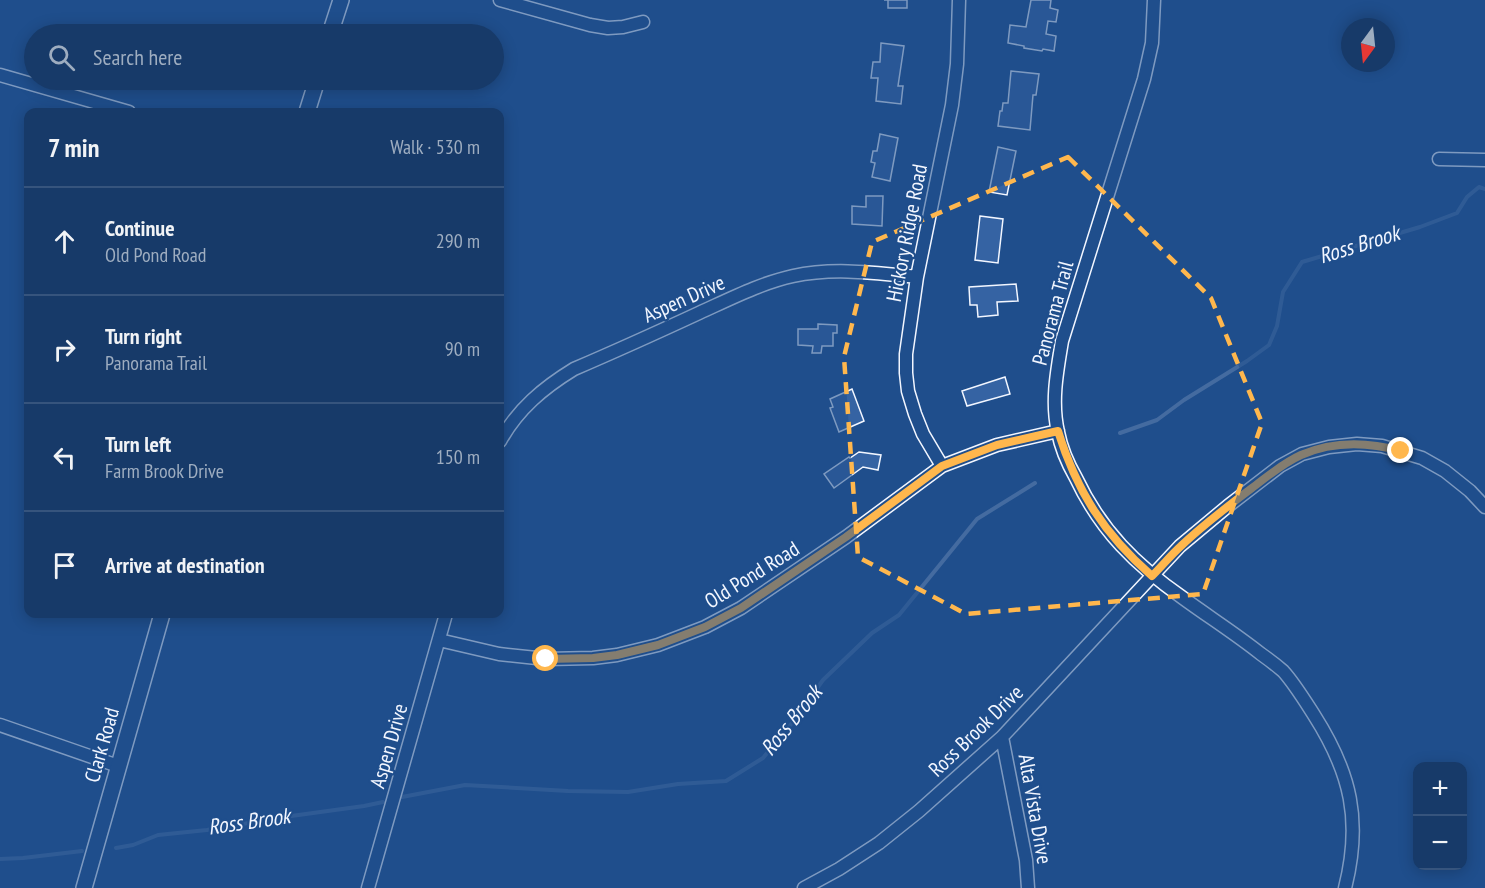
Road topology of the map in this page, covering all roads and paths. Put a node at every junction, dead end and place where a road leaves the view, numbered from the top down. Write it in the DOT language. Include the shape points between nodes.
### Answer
graph roads {
  1 [pos="341,0"];
  2 [pos="500,0"];
  3 [pos="959,0"];
  4 [pos="1154,0"];
  5 [pos="643,22"];
  6 [pos="333,24"];
  7 [pos="0,75"];
  8 [pos="24,82"];
  9 [pos="52,90"];
  10 [pos="314,90"];
  11 [pos="115,108"];
  12 [pos="308,108"];
  13 [pos="1439,159"];
  14 [pos="1485,160"];
  15 [pos="917,277"];
  16 [pos="1058,431"];
  17 [pos="504,433"];
  18 [pos="942,466"];
  19 [pos="1485,507"];
  20 [pos="1152,576"];
  21 [pos="161,618"];
  22 [pos="445,618"];
  23 [pos="439,640"];
  24 [pos="0,725"];
  25 [pos="1002,737"];
  26 [pos="118,766"];
  27 [pos="84,888"];
  28 [pos="368,888"];
  29 [pos="804,888"];
  30 [pos="1028,888"];
  31 [pos="1345,888"];
  1 -- 6 [label="street"];
  2 -- 5 [label="street" via="590,26 623,27"];
  3 -- 15 [label="street, Hickory Ridge Road" via="952,105"];
  4 -- 16 [label="street, Panorama Trail" via="1152,43 1144,79 1062,341 1056,378"];
  7 -- 8 [label="street"];
  9 -- 11 [label="street"];
  10 -- 12 [label="street"];
  13 -- 14 [label="street"];
  15 -- 17 [label="street, Aspen Drive" via="843,271 778,281 574,369 532,398"];
  15 -- 18 [label="street, Hickory Ridge Road" via="906,354 908,391 923,434"];
  16 -- 18 [label="street, Old Pond Road" via="997,445"];
  16 -- 20 [label="street, Panorama Trail" via="1071,470 1090,506"];
  18 -- 23 [label="street, Old Pond Road" via="741,608 658,645 617,655 546,659 499,654"];
  19 -- 20 [label="street, Ross Brook Drive" via="1445,471 1422,458 1382,446 1329,447 1302,454 1280,466 1180,546"];
  20 -- 25 [label="street, Ross Brook Drive"];
  20 -- 31 [label="street, Panorama Trail" via="1283,671 1324,730 1339,760 1353,821 1353,854"];
  21 -- 26 [label="street, Clark Road"];
  22 -- 23 [label="street, Aspen Drive"];
  23 -- 28 [label="street, Aspen Drive"];
  24 -- 26 [label="street"];
  25 -- 29 [label="street, Ross Brook Drive" via="879,843"];
  25 -- 30 [label="street, Alta Vista Drive"];
  26 -- 27 [label="street, Clark Road"];
}
